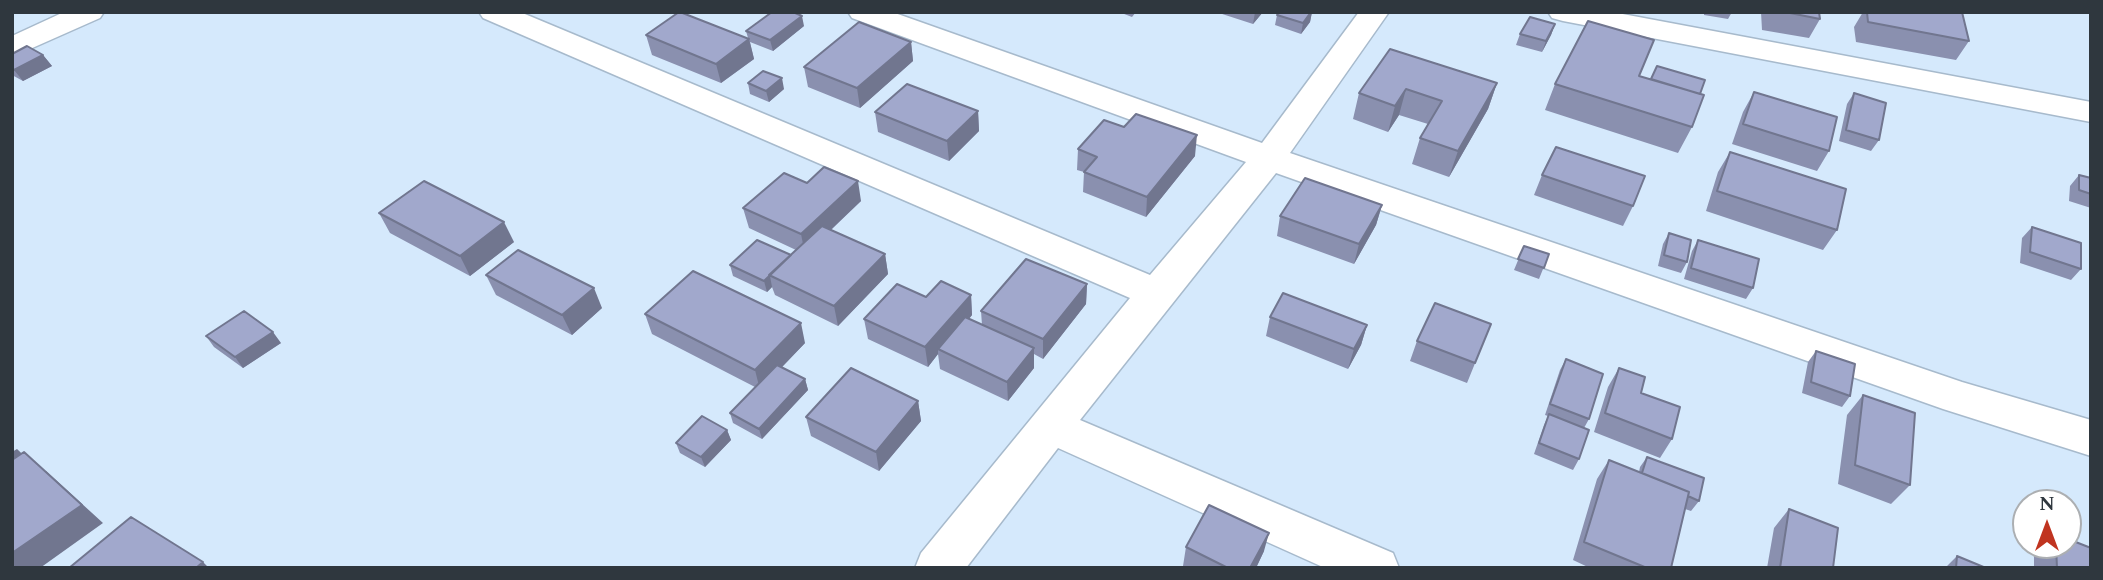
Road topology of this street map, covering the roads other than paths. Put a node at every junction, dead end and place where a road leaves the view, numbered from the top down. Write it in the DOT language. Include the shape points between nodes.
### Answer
graph roads {
  1 [pos="89,12"];
  2 [pos="494,12"];
  3 [pos="863,12"];
  4 [pos="1374,12"];
  5 [pos="1563,12"];
  6 [pos="43,20"];
  7 [pos="12,48"];
  8 [pos="2091,111"];
  9 [pos="1269,158"];
  10 [pos="1156,293"];
  11 [pos="1050,426"];
  12 [pos="2091,438"];
  13 [pos="938,568"];
  14 [pos="1376,568"];
  1 -- 6 [label="street"];
  2 -- 10 [label="street"];
  3 -- 9 [label="street"];
  4 -- 9 [label="street"];
  5 -- 8 [label="street"];
  6 -- 7 [label="street"];
  9 -- 10 [label="street"];
  9 -- 12 [label="street" via="1958,397"];
  10 -- 11 [label="street"];
  11 -- 13 [label="street"];
  11 -- 14 [label="street"];
}
